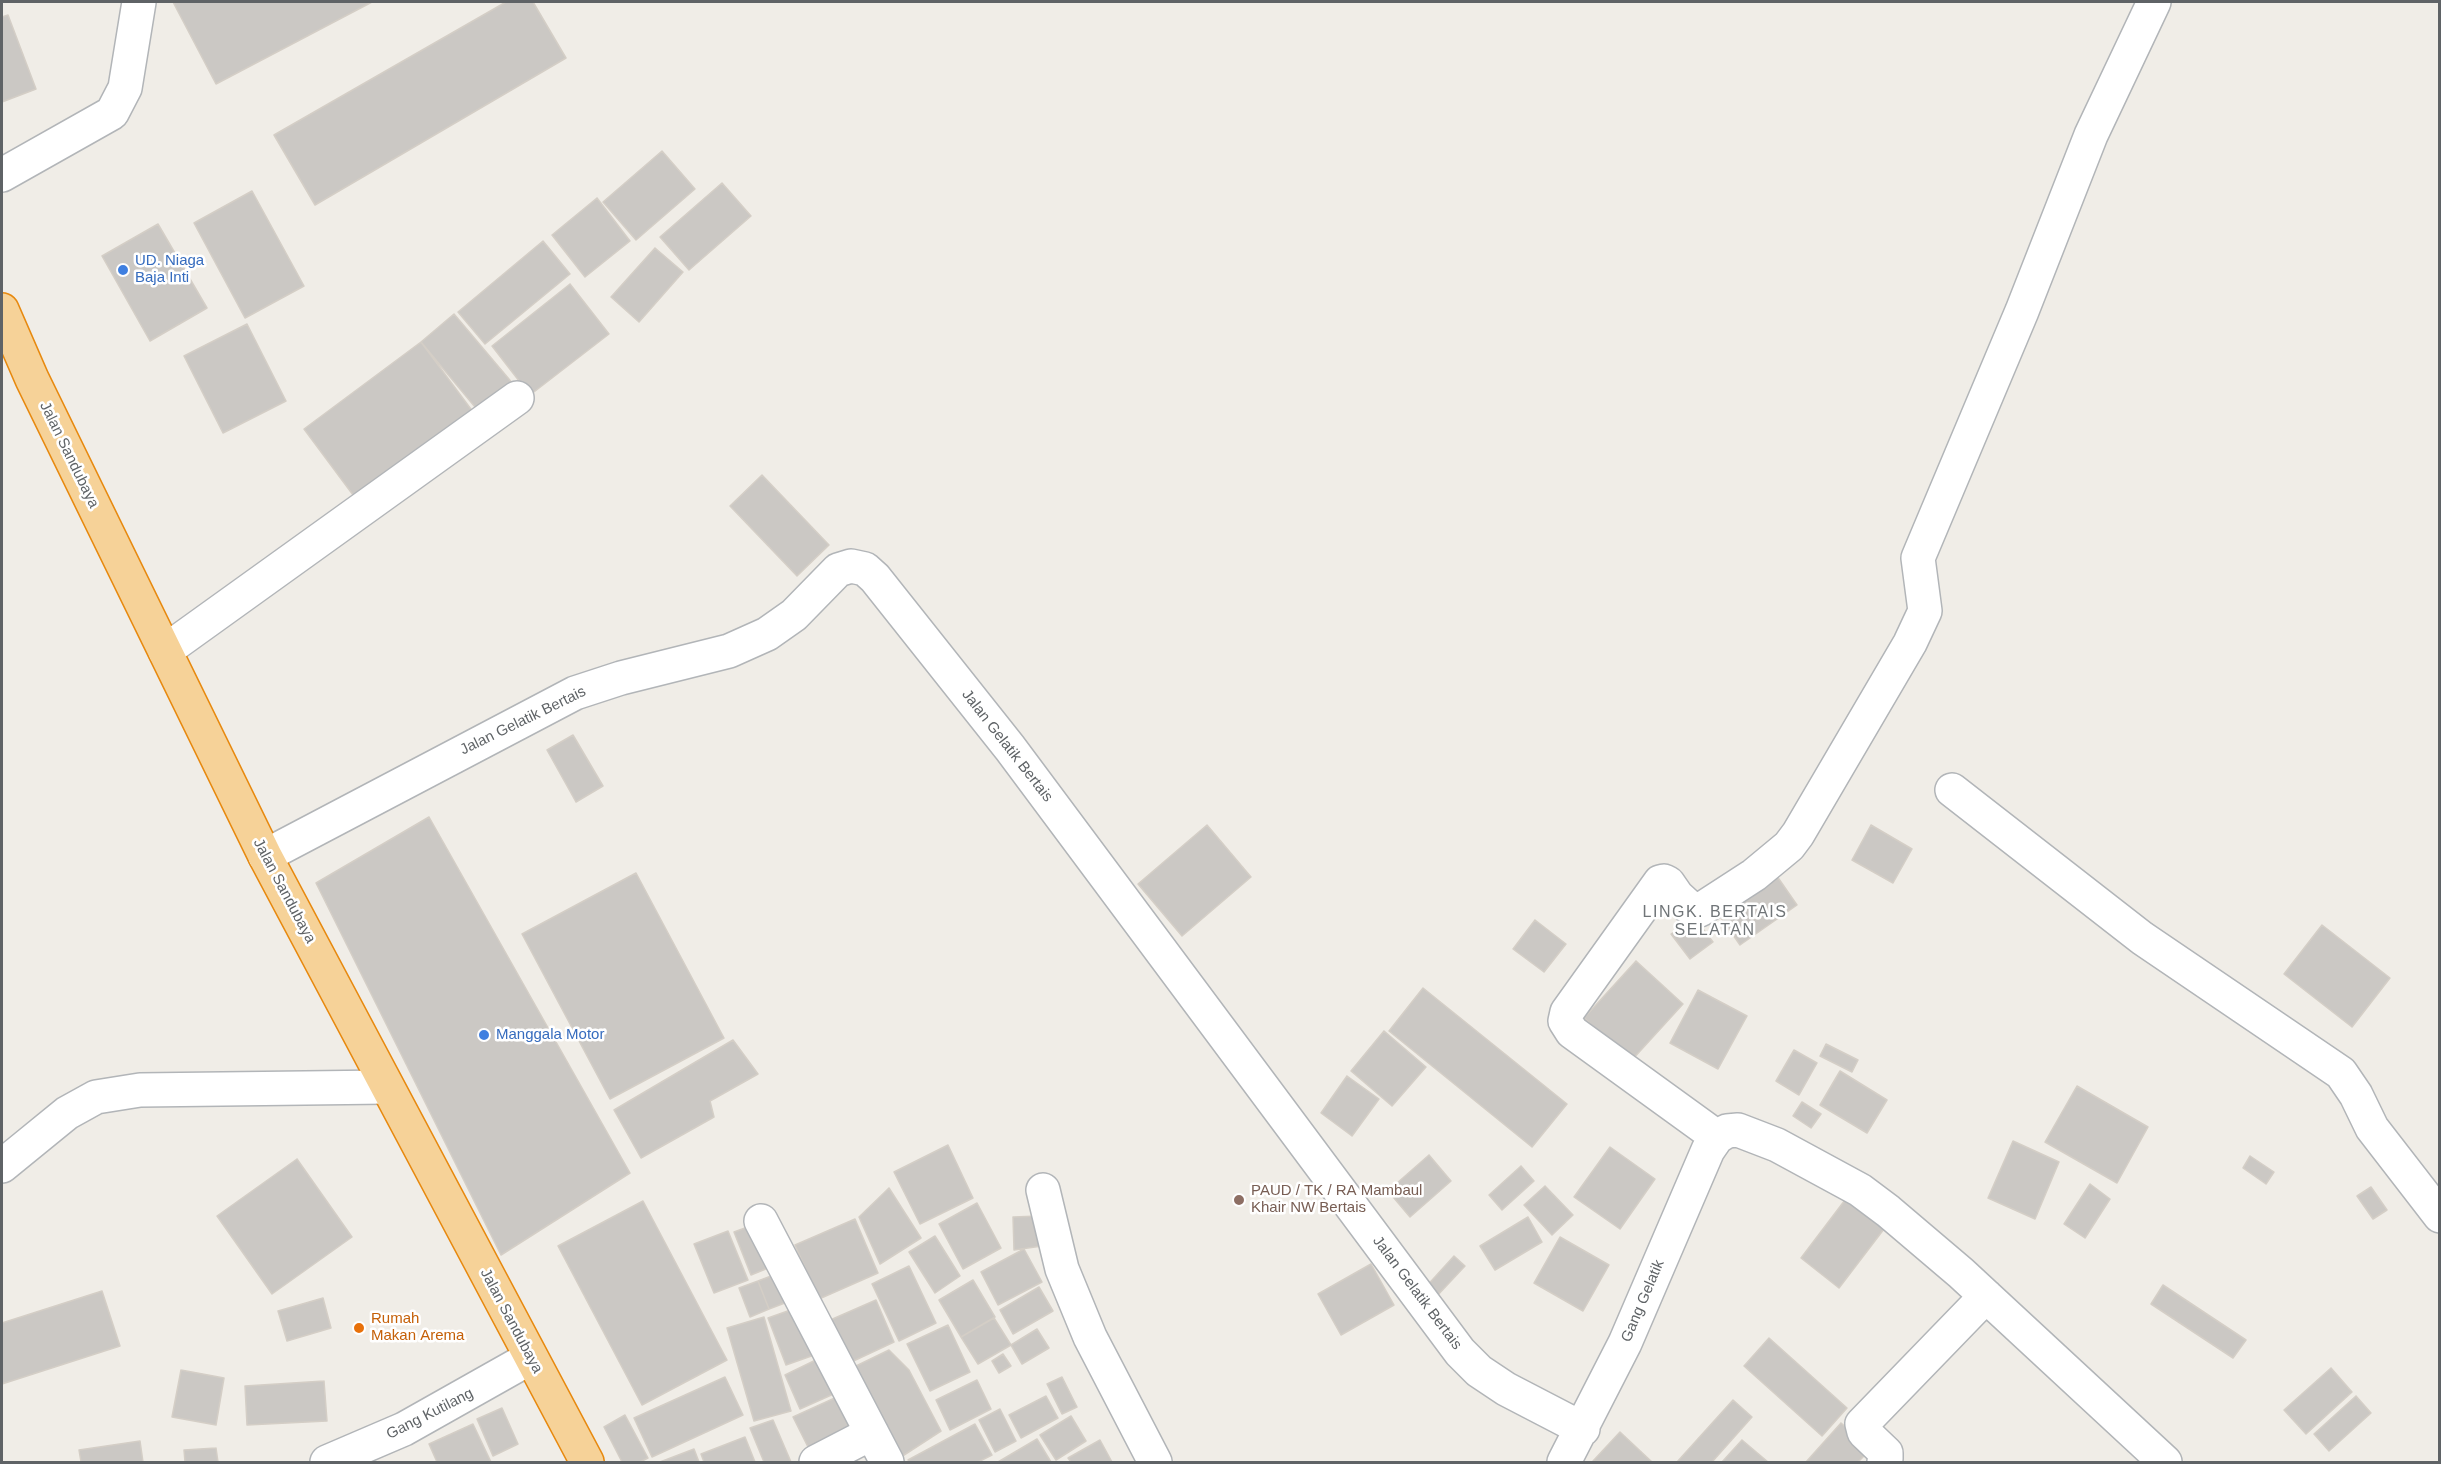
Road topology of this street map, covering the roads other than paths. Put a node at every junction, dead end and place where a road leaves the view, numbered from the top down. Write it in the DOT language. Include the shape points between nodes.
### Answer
graph roads {
  1 [pos="140,2"];
  2 [pos="2154,2"];
  3 [pos="2,175"];
  4 [pos="2,310"];
  5 [pos="517,399"];
  6 [pos="165,651"];
  7 [pos="1952,790"];
  8 [pos="265,856"];
  9 [pos="387,1087"];
  10 [pos="1717,1137"];
  11 [pos="2,1166"];
  12 [pos="1043,1190"];
  13 [pos="2439,1216"];
  14 [pos="761,1221"];
  15 [pos="1986,1296"];
  16 [pos="530,1358"];
  17 [pos="1583,1429"];
  18 [pos="872,1433"];
  19 [pos="327,1462"];
  20 [pos="586,1462"];
  21 [pos="816,1462"];
  22 [pos="887,1462"];
  23 [pos="1155,1462"];
  24 [pos="1564,1462"];
  25 [pos="1884,1462"];
  26 [pos="2164,1462"];
  1 -- 3 [label="street" via="124,88 112,113"];
  2 -- 10 [label="street" via="2091,135 1918,558 1925,611 1910,643 1789,846 1754,875 1700,910 1689,907 1668,883 1660,882 1567,1012 1565,1021 1572,1032"];
  4 -- 6 [label="highway, Jalan Sandubaya" via="32,380"];
  5 -- 6 [label="street"];
  6 -- 8 [label="highway, Jalan Sandubaya"];
  7 -- 13 [label="street" via="2142,938 2341,1073 2372,1128"];
  8 -- 9 [label="highway, Jalan Sandubaya"];
  8 -- 17 [label="street, Jalan Gelatik Bertais" via="575,693 729,651 767,634 794,615 838,570 852,566 865,569 1010,748 1460,1352 1506,1389"];
  9 -- 11 [label="street" via="140,1090 96,1097 67,1113"];
  9 -- 16 [label="highway, Jalan Sandubaya"];
  10 -- 15 [label="street" via="1726,1131 1748,1132 1778,1144 1860,1190"];
  10 -- 17 [label="street, Gang Gelatik"];
  12 -- 23 [label="street" via="1062,1269 1090,1337"];
  14 -- 18 [label="street"];
  15 -- 25 [label="street" via="1862,1424 1864,1432 1886,1453"];
  15 -- 26 [label="street"];
  16 -- 19 [label="street, Gang Kutilang" via="404,1429"];
  16 -- 20 [label="highway, Jalan Sandubaya"];
  17 -- 24 [label="street, Gang Gelatik"];
  18 -- 21 [label="street"];
  18 -- 22 [label="street"];
}
